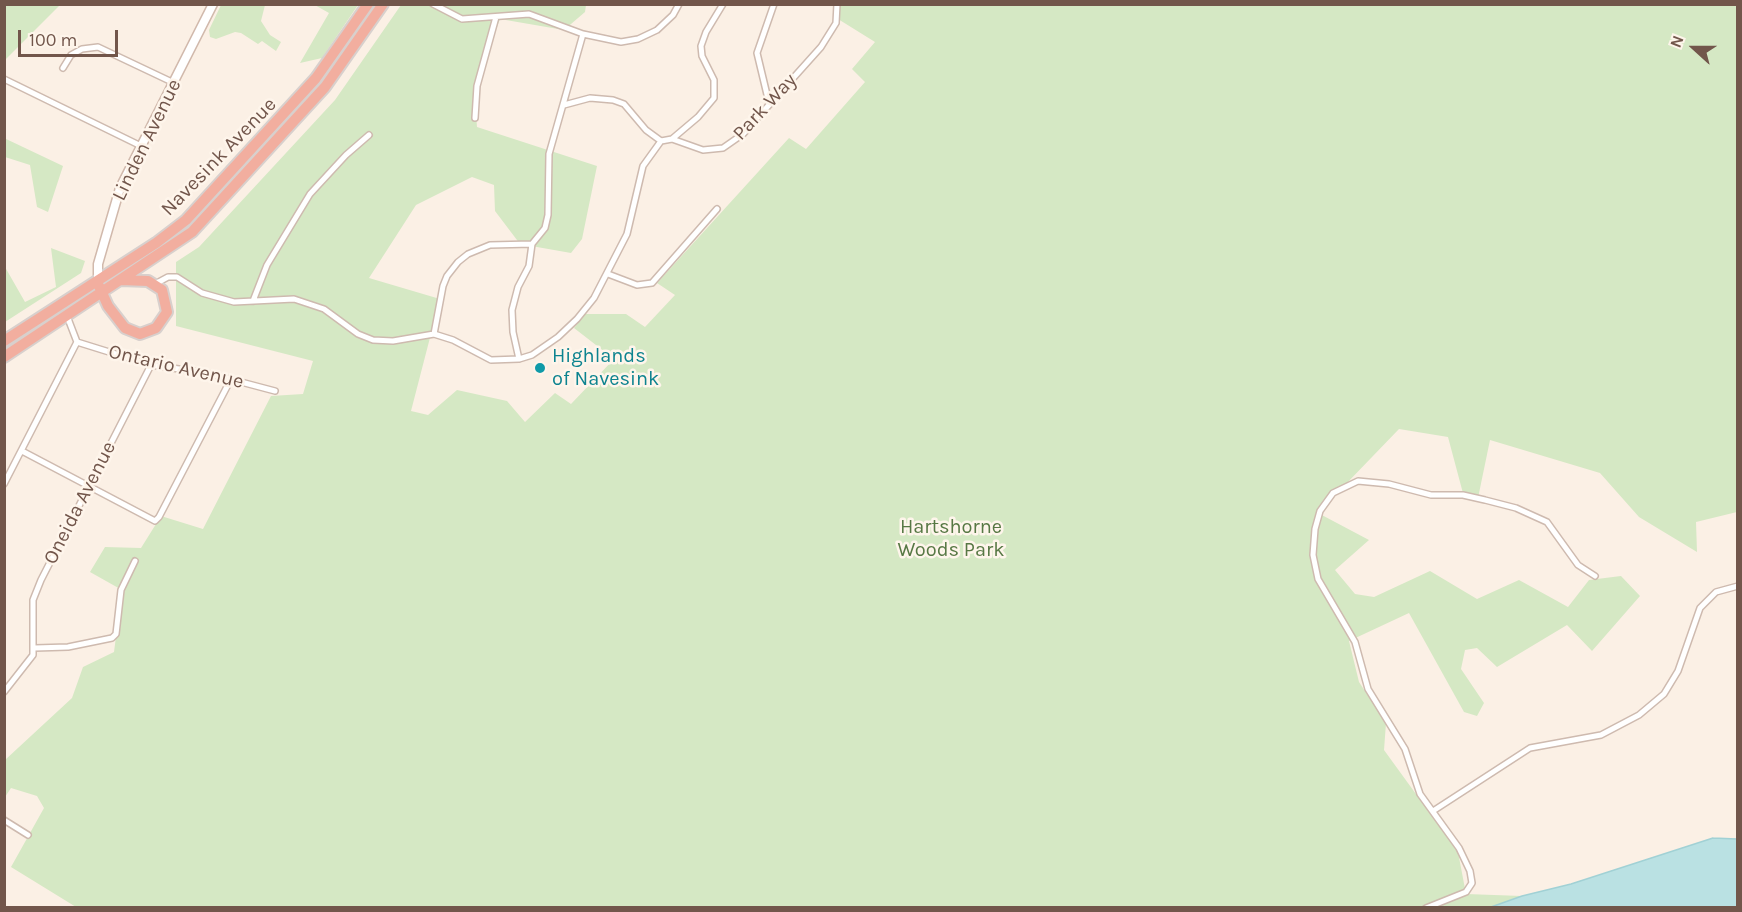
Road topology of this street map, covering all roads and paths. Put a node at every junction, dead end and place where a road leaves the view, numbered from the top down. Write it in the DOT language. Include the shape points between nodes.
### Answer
graph roads {
  1 [pos="213,4"];
  2 [pos="368,4"];
  3 [pos="433,4"];
  4 [pos="679,4"];
  5 [pos="723,4"];
  6 [pos="774,4"];
  7 [pos="837,4"];
  8 [pos="383,5"];
  9 [pos="496,17"];
  10 [pos="583,34"];
  11 [pos="63,68"];
  12 [pos="4,79"];
  13 [pos="174,83"];
  14 [pos="769,102"];
  15 [pos="564,105"];
  16 [pos="475,118"];
  17 [pos="369,135"];
  18 [pos="673,137"];
  19 [pos="661,141"];
  20 [pos="141,146"];
  21 [pos="717,209"];
  22 [pos="532,244"];
  23 [pos="608,274"];
  24 [pos="98,280"];
  25 [pos="121,280"];
  26 [pos="155,284"];
  27 [pos="101,292"];
  28 [pos="253,301"];
  29 [pos="67,315"];
  30 [pos="434,334"];
  31 [pos="4,339"];
  32 [pos="77,342"];
  33 [pos="4,357"];
  34 [pos="519,359"];
  35 [pos="151,364"];
  36 [pos="231,379"];
  37 [pos="275,391"];
  38 [pos="21,451"];
  39 [pos="4,484"];
  40 [pos="89,487"];
  41 [pos="135,561"];
  42 [pos="1594,576"];
  43 [pos="1737,586"];
  44 [pos="35,648"];
  45 [pos="4,692"];
  46 [pos="1433,811"];
  47 [pos="4,820"];
  48 [pos="28,835"];
  49 [pos="1426,908"];
  1 -- 13 [label="street, Linden Avenue"];
  2 -- 24 [label="highway, Navesink Avenue" via="316,78 196,211 173,231"];
  3 -- 9 [label="street" via="462,19"];
  4 -- 10 [label="street" via="671,17 647,36 629,42"];
  5 -- 18 [label="street" via="701,46 714,80 714,98"];
  6 -- 14 [label="street" via="757,53"];
  7 -- 14 [label="street, Park Way" via="839,15 833,30"];
  8 -- 25 [label="highway, Navesink Avenue" via="325,87 201,223"];
  9 -- 10 [label="street" via="529,14"];
  9 -- 16 [label="street" via="477,86"];
  10 -- 15 [label="street"];
  11 -- 13 [label="street" via="71,55 98,46"];
  12 -- 20 [label="street"];
  13 -- 20 [label="street, Linden Avenue"];
  14 -- 18 [label="street, Park Way" via="743,134 723,148 703,150"];
  15 -- 19 [label="street" via="590,98 624,104"];
  15 -- 22 [label="street" via="549,154 547,222"];
  17 -- 28 [label="street" via="310,194 267,265"];
  18 -- 19 [label="street, Park Way"];
  19 -- 23 [label="street" via="640,172 627,234"];
  20 -- 24 [label="street, Linden Avenue" via="120,188 98,264"];
  21 -- 23 [label="street" via="652,284 637,285"];
  22 -- 30 [label="street" via="490,245 458,262 443,286"];
  22 -- 34 [label="street" via="529,266 512,309"];
  23 -- 34 [label="street" via="577,319 541,350"];
  24 -- 27 [label="highway"];
  24 -- 31 [label="highway, Navesink Avenue"];
  25 -- 26 [label="highway"];
  25 -- 27 [label="highway"];
  26 -- 27 [label="highway" via="164,295 167,312 162,324 148,332 125,328"];
  26 -- 28 [label="street" via="174,276 220,299"];
  27 -- 29 [label="highway"];
  28 -- 30 [label="street" via="288,298 305,302 324,309 373,340"];
  29 -- 32 [label="street"];
  29 -- 33 [label="highway"];
  30 -- 34 [label="street" via="491,360"];
  32 -- 35 [label="street, Ontario Avenue"];
  32 -- 38 [label="street"];
  35 -- 36 [label="street, Ontario Avenue"];
  35 -- 40 [label="street, Oneida Avenue"];
  36 -- 37 [label="street, Ontario Avenue"];
  36 -- 40 [label="street" via="154,521"];
  38 -- 39 [label="street"];
  38 -- 40 [label="street"];
  40 -- 44 [label="street, Oneida Avenue" via="36,591"];
  41 -- 44 [label="street" via="121,590 116,634 112,638 68,647"];
  42 -- 46 [label="street" via="1578,565 1547,522 1516,508 1463,495 1431,495 1358,481 1332,493 1314,529 1313,555 1318,579 1355,642 1368,689 1401,741 1417,787"];
  43 -- 46 [label="street" via="1716,592 1700,608 1678,671 1664,694 1640,715 1601,735 1530,748"];
  44 -- 45 [label="street" via="30,663"];
  46 -- 49 [label="street" via="1463,855 1471,886"];
  47 -- 48 [label="street"];
}
